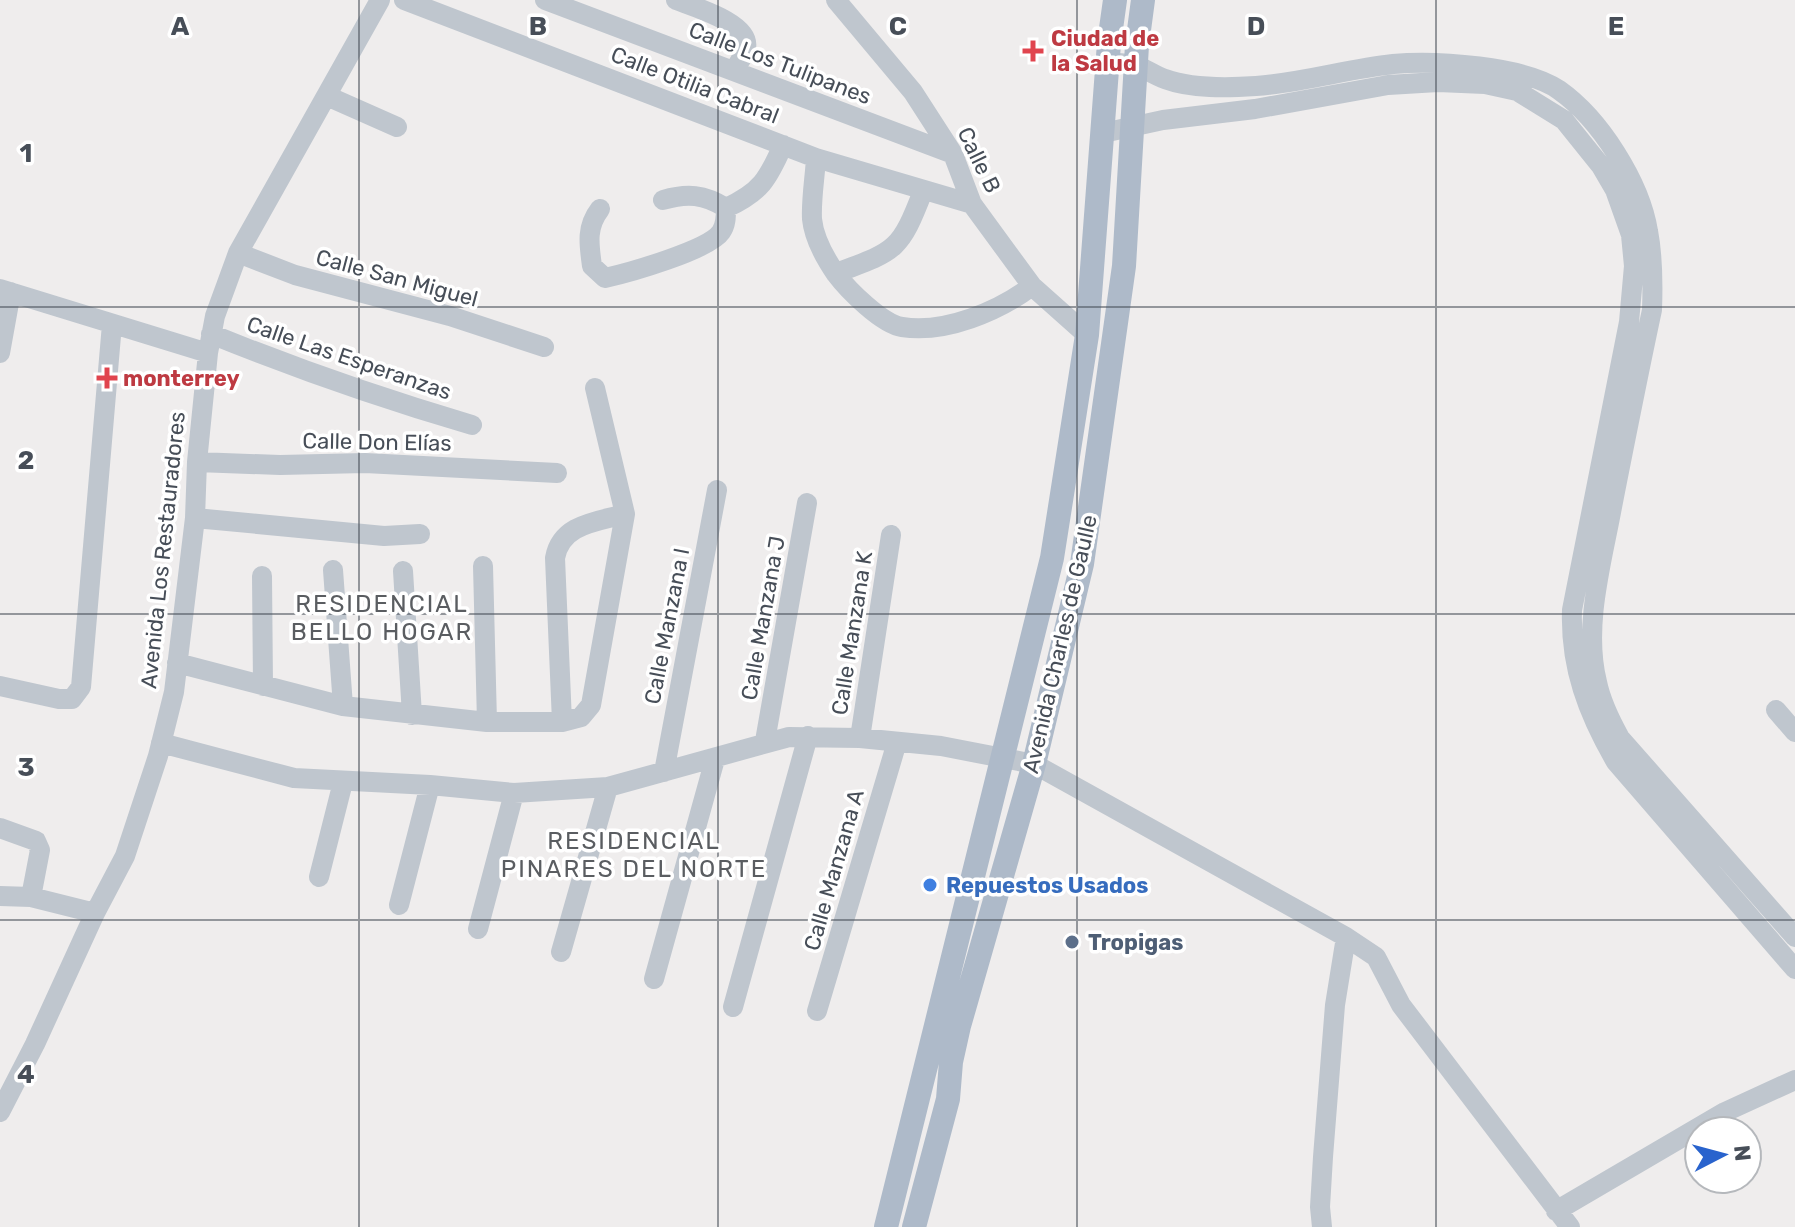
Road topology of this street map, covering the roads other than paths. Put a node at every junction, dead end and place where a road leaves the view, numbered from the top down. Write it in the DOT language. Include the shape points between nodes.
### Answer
graph roads {
  1 [pos="380,0"];
  2 [pos="404,0"];
  3 [pos="545,0"];
  4 [pos="676,0"];
  5 [pos="836,0"];
  6 [pos="1115,0"];
  7 [pos="1143,0"];
  8 [pos="1108,62"];
  9 [pos="1135,65"];
  10 [pos="734,71"];
  11 [pos="327,96"];
  12 [pos="397,127"];
  13 [pos="1132,128"];
  14 [pos="1103,133"];
  15 [pos="783,145"];
  16 [pos="953,154"];
  17 [pos="816,158"];
  18 [pos="923,191"];
  19 [pos="663,200"];
  20 [pos="972,204"];
  21 [pos="726,208"];
  22 [pos="600,209"];
  23 [pos="238,253"];
  24 [pos="836,273"];
  25 [pos="1032,286"];
  26 [pos="6,290"];
  27 [pos="112,324"];
  28 [pos="1087,335"];
  29 [pos="209,344"];
  30 [pos="544,347"];
  31 [pos="0,353"];
  32 [pos="595,388"];
  33 [pos="472,425"];
  34 [pos="197,462"];
  35 [pos="557,473"];
  36 [pos="717,490"];
  37 [pos="807,503"];
  38 [pos="625,514"];
  39 [pos="195,518"];
  40 [pos="420,534"];
  41 [pos="891,535"];
  42 [pos="1052,558"];
  43 [pos="1082,564"];
  44 [pos="483,566"];
  45 [pos="333,570"];
  46 [pos="403,571"];
  47 [pos="262,576"];
  48 [pos="177,663"];
  49 [pos="0,686"];
  50 [pos="263,686"];
  51 [pos="343,706"];
  52 [pos="1776,710"];
  53 [pos="412,715"];
  54 [pos="571,720"];
  55 [pos="487,722"];
  56 [pos="1795,732"];
  57 [pos="808,736"];
  58 [pos="860,738"];
  59 [pos="765,741"];
  60 [pos="897,742"];
  61 [pos="161,743"];
  62 [pos="1004,757"];
  63 [pos="715,759"];
  64 [pos="1034,764"];
  65 [pos="664,772"];
  66 [pos="343,782"];
  67 [pos="430,785"];
  68 [pos="608,787"];
  69 [pos="514,793"];
  70 [pos="0,828"];
  71 [pos="319,877"];
  72 [pos="0,896"];
  73 [pos="31,897"];
  74 [pos="399,905"];
  75 [pos="95,913"];
  76 [pos="1791,925"];
  77 [pos="478,929"];
  78 [pos="1346,937"];
  79 [pos="1767,937"];
  80 [pos="561,952"];
  81 [pos="1795,969"];
  82 [pos="654,979"];
  83 [pos="733,1007"];
  84 [pos="817,1011"];
  85 [pos="1795,1080"];
  86 [pos="0,1109"];
  87 [pos="1556,1211"];
  88 [pos="886,1227"];
  89 [pos="914,1227"];
  90 [pos="1322,1227"];
  91 [pos="1570,1227"];
  1 -- 11 [label="street, Avenida Los Restauradores"];
  2 -- 15 [label="street, Calle Otilia Cabral"];
  3 -- 10 [label="street, Calle Los Tulipanes"];
  4 -- 10 [label="street" via="730,22 743,34 746,47"];
  5 -- 16 [label="street, Calle B" via="913,92"];
  6 -- 8 [label="main road, Avenida Charles de Gaulle"];
  7 -- 9 [label="main road, Avenida Charles de Gaulle"];
  8 -- 9 [label="street"];
  8 -- 14 [label="main road, Avenida Charles de Gaulle"];
  9 -- 13 [label="main road, Avenida Charles de Gaulle"];
  9 -- 76 [label="street" via="1167,80 1215,87 1257,86 1395,64 1474,66 1523,75 1558,89 1588,116 1636,192 1653,268 1652,310 1601,566 1592,647 1596,681 1620,738"];
  10 -- 16 [label="street, Calle Los Tulipanes"];
  11 -- 12 [label="street"];
  11 -- 23 [label="street, Avenida Los Restauradores"];
  13 -- 14 [label="street"];
  13 -- 43 [label="main road, Avenida Charles de Gaulle" via="1124,266"];
  13 -- 79 [label="street" via="1388,85 1485,84 1517,91 1545,106 1588,148 1625,213 1634,266 1629,322 1572,610 1581,689 1616,762"];
  14 -- 28 [label="main road, Avenida Charles de Gaulle"];
  15 -- 17 [label="street, Calle Otilia Cabral"];
  15 -- 21 [label="street" via="768,180"];
  16 -- 20 [label="street, Calle B"];
  17 -- 18 [label="street, Calle Otilia Cabral"];
  17 -- 24 [label="street" via="812,220 822,253"];
  18 -- 20 [label="street, Calle Otilia Cabral"];
  18 -- 24 [label="street" via="901,241 888,252"];
  19 -- 21 [label="street" via="700,196"];
  20 -- 25 [label="street, Calle B"];
  21 -- 22 [label="street" via="726,223 714,240 605,278 592,266 589,242 590,222"];
  23 -- 29 [label="street, Avenida Los Restauradores"];
  23 -- 30 [label="street, Calle San Miguel" via="295,275"];
  24 -- 25 [label="street" via="844,285 901,327 955,323 1012,301"];
  25 -- 28 [label="street, Calle B"];
  26 -- 27 [label="street, Calle Las Esperanzas"];
  26 -- 31 [label="street"];
  27 -- 29 [label="street, Calle Las Esperanzas"];
  27 -- 49 [label="street" via="81,687 72,699 59,699"];
  28 -- 42 [label="main road, Avenida Charles de Gaulle"];
  29 -- 33 [label="street, Calle Las Esperanzas"];
  29 -- 34 [label="street, Avenida Los Restauradores"];
  32 -- 38 [label="street"];
  34 -- 35 [label="street, Calle Don Elías" via="365,463"];
  34 -- 39 [label="street, Avenida Los Restauradores"];
  36 -- 65 [label="street, Calle Manzana I"];
  37 -- 59 [label="street, Calle Manzana J"];
  38 -- 54 [label="street" via="591,705"];
  38 -- 54 [label="street" via="576,527 557,546"];
  39 -- 40 [label="street" via="384,536"];
  39 -- 48 [label="street, Avenida Los Restauradores"];
  41 -- 58 [label="street, Calle Manzana K"];
  42 -- 43 [label="main road"];
  42 -- 62 [label="main road, Avenida Charles de Gaulle"];
  43 -- 64 [label="main road, Avenida Charles de Gaulle"];
  44 -- 55 [label="street"];
  45 -- 51 [label="street"];
  46 -- 53 [label="street"];
  47 -- 50 [label="street"];
  48 -- 50 [label="street"];
  48 -- 61 [label="street, Avenida Los Restauradores"];
  50 -- 51 [label="street"];
  51 -- 53 [label="street"];
  52 -- 56 [label="street"];
  53 -- 55 [label="street"];
  54 -- 55 [label="street"];
  57 -- 58 [label="street"];
  57 -- 59 [label="street"];
  57 -- 83 [label="street"];
  58 -- 60 [label="street"];
  59 -- 63 [label="street"];
  60 -- 62 [label="street"];
  60 -- 84 [label="street, Calle Manzana A"];
  61 -- 66 [label="street" via="294,778"];
  61 -- 75 [label="street, Avenida Los Restauradores" via="125,856"];
  62 -- 64 [label="street"];
  62 -- 88 [label="main road, Avenida Charles de Gaulle"];
  63 -- 65 [label="street"];
  63 -- 82 [label="street"];
  64 -- 78 [label="street"];
  64 -- 89 [label="main road, Avenida Charles de Gaulle" via="959,1026 948,1099"];
  65 -- 68 [label="street"];
  66 -- 67 [label="street"];
  66 -- 71 [label="street"];
  67 -- 69 [label="street"];
  67 -- 74 [label="street"];
  68 -- 69 [label="street"];
  68 -- 80 [label="street"];
  69 -- 77 [label="street"];
  70 -- 73 [label="street" via="36,841 40,850"];
  72 -- 73 [label="street"];
  73 -- 75 [label="street"];
  75 -- 86 [label="street, Avenida Los Restauradores"];
  76 -- 79 [label="street"];
  78 -- 87 [label="street" via="1376,957 1401,1005"];
  78 -- 90 [label="street" via="1335,1005"];
  79 -- 81 [label="street"];
  85 -- 87 [label="street" via="1725,1112"];
  87 -- 91 [label="street"];
}
